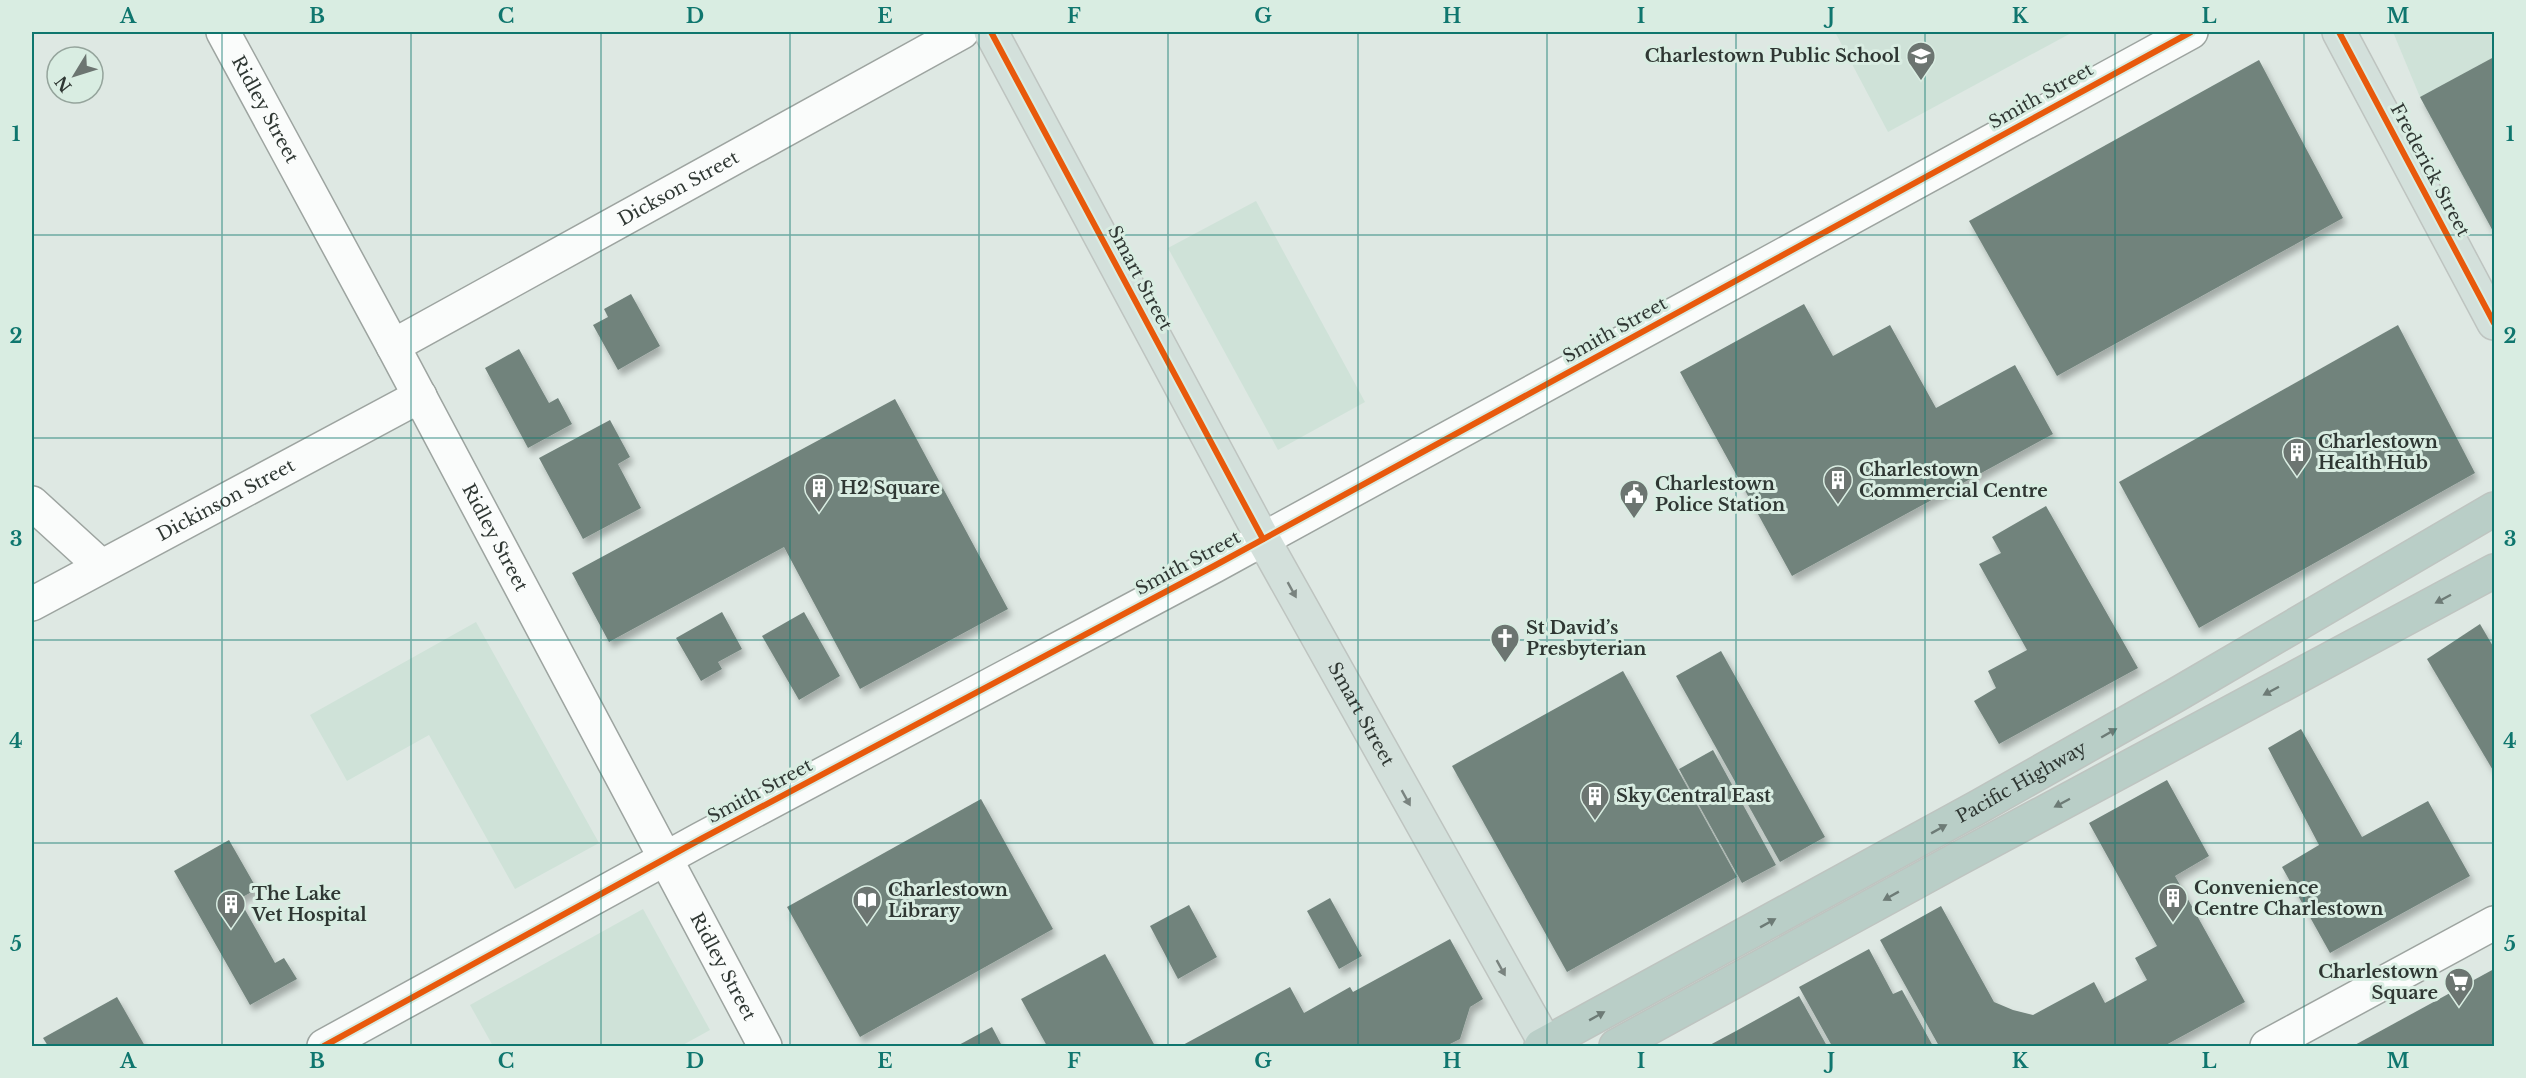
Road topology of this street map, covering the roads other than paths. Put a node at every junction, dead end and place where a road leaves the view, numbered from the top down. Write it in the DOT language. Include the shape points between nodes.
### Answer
graph roads {
  1 [pos="223,32"];
  2 [pos="962,32"];
  3 [pos="991,32"];
  4 [pos="2191,32"];
  5 [pos="2338,32"];
  6 [pos="2494,323"];
  7 [pos="393,346"];
  8 [pos="420,396"];
  9 [pos="32,503"];
  10 [pos="2494,509"];
  11 [pos="1263,539"];
  12 [pos="101,566"];
  13 [pos="2494,571"];
  14 [pos="32,604"];
  15 [pos="666,860"];
  16 [pos="2494,923"];
  17 [pos="1544,1046"];
  18 [pos="324,1047"];
  19 [pos="765,1047"];
  20 [pos="1616,1047"];
  21 [pos="2267,1047"];
  1 -- 7 [label="street, Ridley Street"];
  2 -- 7 [label="street, Dickson Street"];
  3 -- 11 [label="main road, Smart Street"];
  4 -- 11 [label="street, Smith Street"];
  5 -- 6 [label="main road, Frederick Street"];
  7 -- 8 [label="street, Ridley Street"];
  8 -- 12 [label="street, Dickinson Street"];
  8 -- 15 [label="street, Ridley Street"];
  9 -- 12 [label="street"];
  17 -- 10 [label="highway, Pacific Highway, one-way" via="1980,806"];
  11 -- 15 [label="street, Smith Street"];
  11 -- 17 [label="main road, Smart Street, one-way"];
  12 -- 14 [label="street, Dickinson Street"];
  13 -- 20 [label="highway, Pacific Highway, one-way"];
  15 -- 18 [label="street, Smith Street"];
  15 -- 19 [label="street, Ridley Street"];
  16 -- 21 [label="street"];
}
